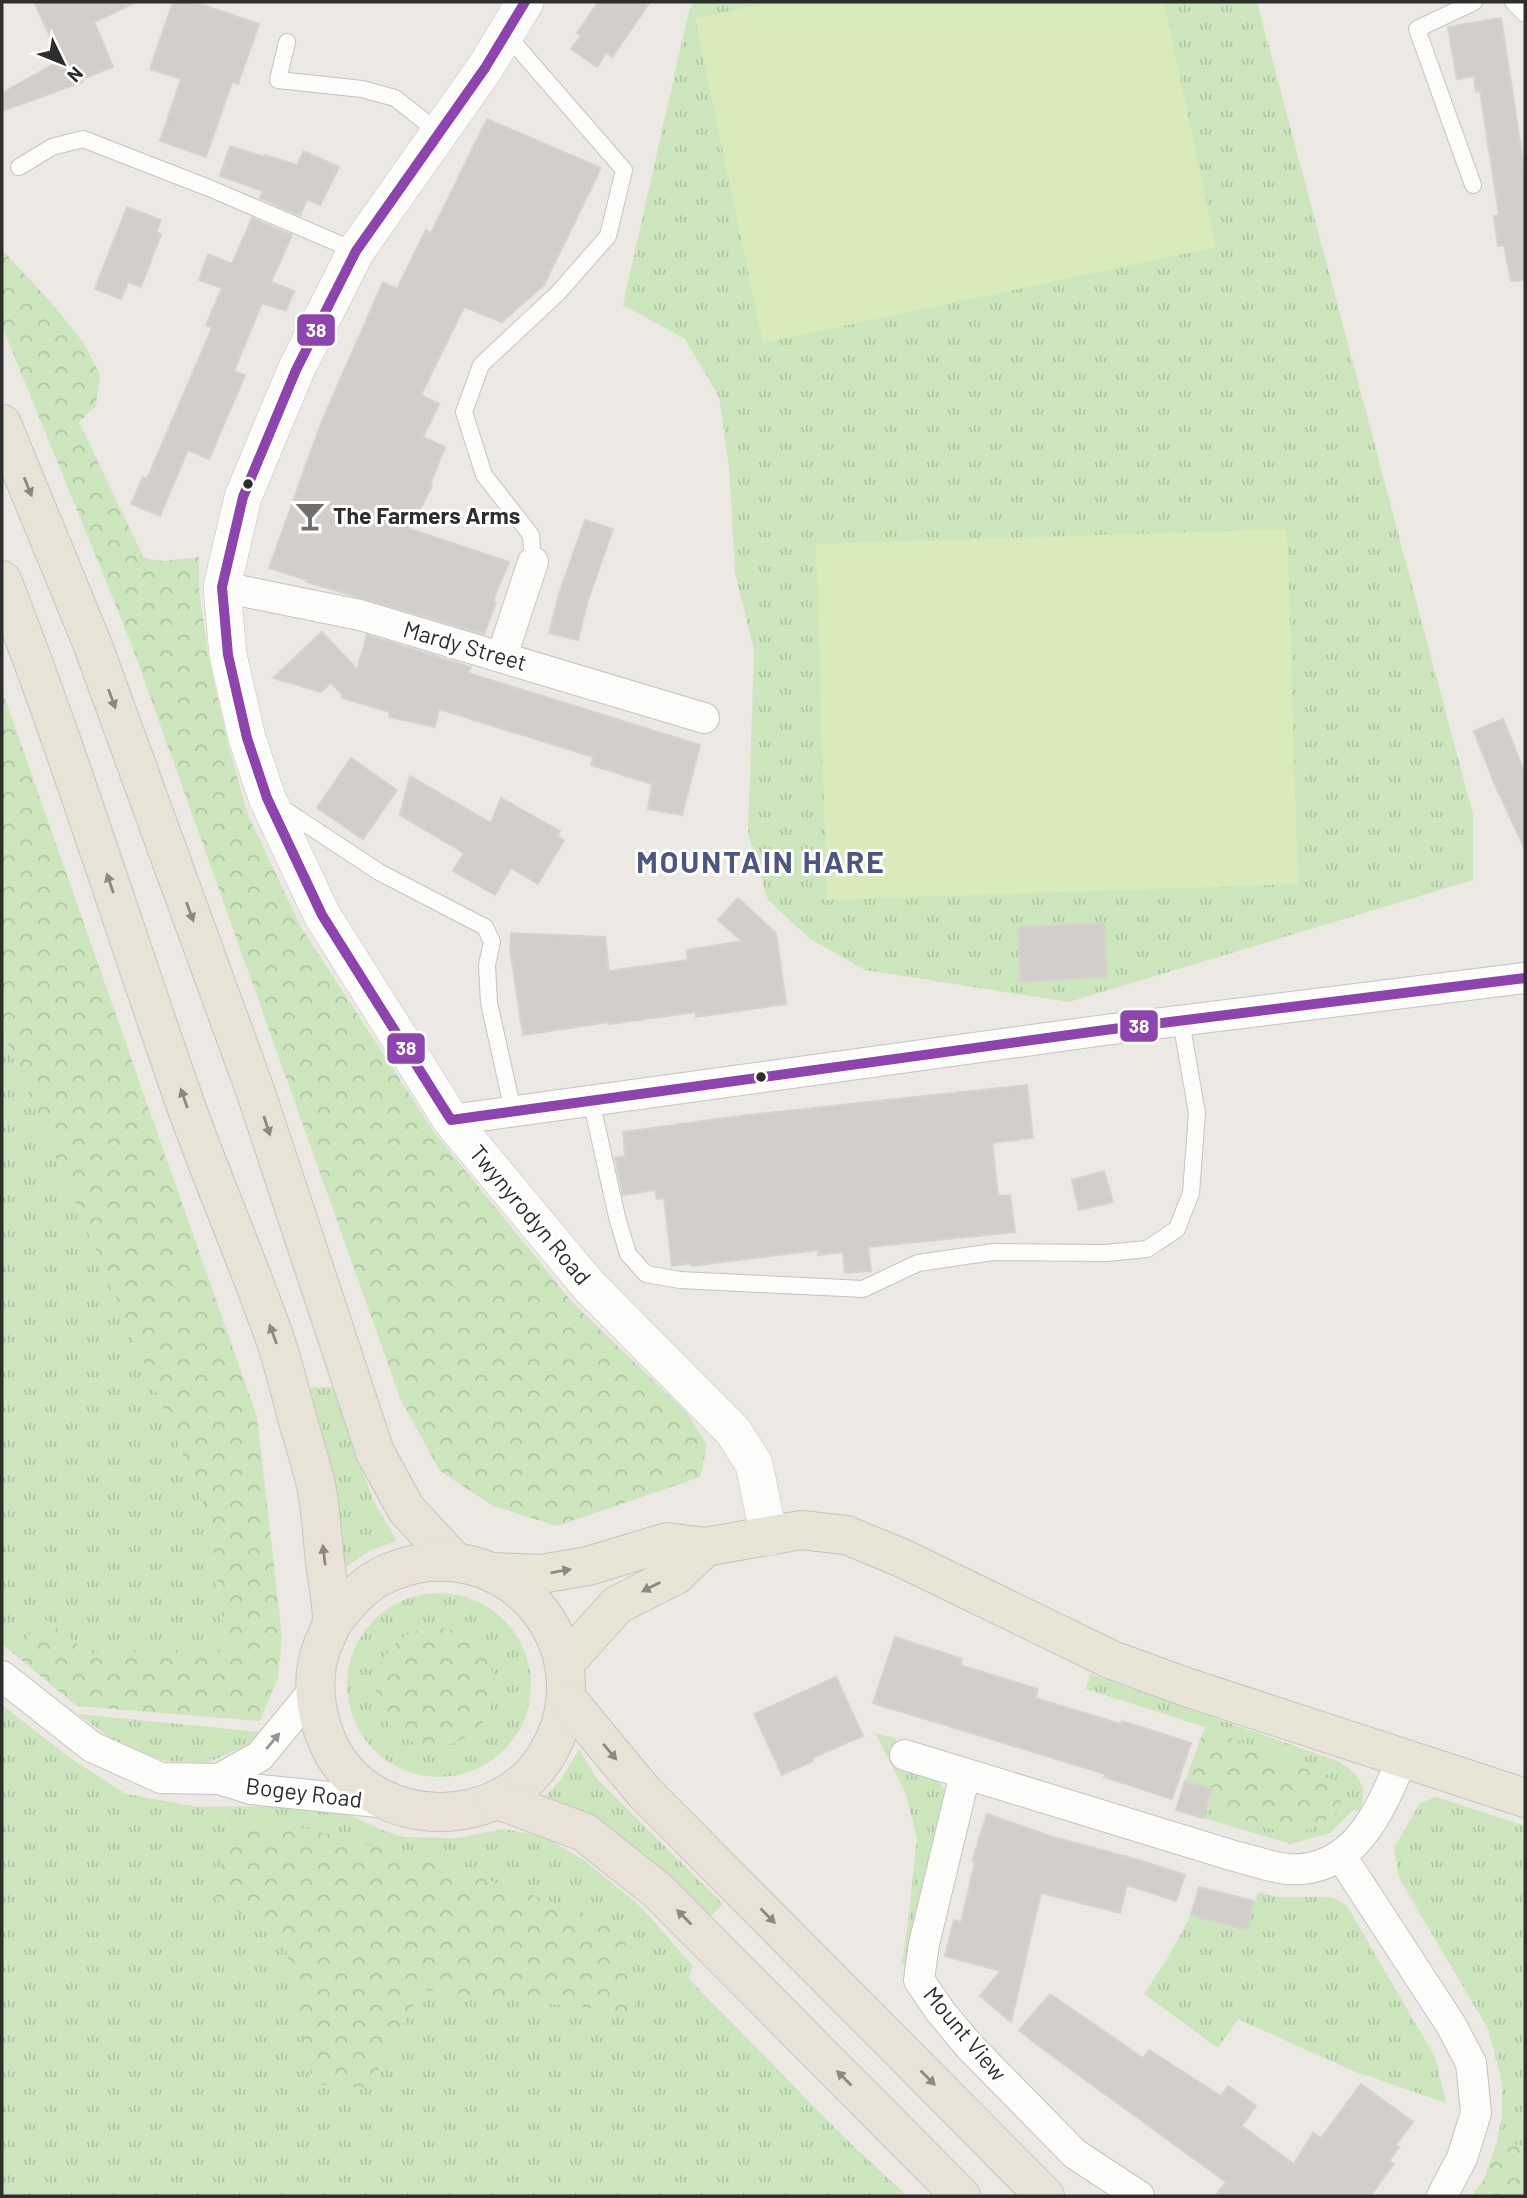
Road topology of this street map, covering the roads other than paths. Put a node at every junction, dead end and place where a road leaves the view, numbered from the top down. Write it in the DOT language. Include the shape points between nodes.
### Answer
graph roads {
  1 [pos="525,2"];
  2 [pos="1474,2"];
  3 [pos="1513,2"];
  4 [pos="1525,14"];
  5 [pos="506,34"];
  6 [pos="287,42"];
  7 [pos="438,132"];
  8 [pos="19,167"];
  9 [pos="1473,185"];
  10 [pos="356,251"];
  11 [pos="2,424"];
  12 [pos="533,562"];
  13 [pos="2,580"];
  14 [pos="222,587"];
  15 [pos="502,656"];
  16 [pos="704,718"];
  17 [pos="267,798"];
  18 [pos="1525,978"];
  19 [pos="1181,1021"];
  20 [pos="591,1100"];
  21 [pos="513,1111"];
  22 [pos="451,1119"];
  23 [pos="769,1537"];
  24 [pos="705,1547"];
  25 [pos="455,1562"];
  26 [pos="493,1572"];
  27 [pos="332,1623"];
  28 [pos="2,1676"];
  29 [pos="566,1681"];
  30 [pos="315,1689"];
  31 [pos="905,1755"];
  32 [pos="1402,1759"];
  33 [pos="965,1774"];
  34 [pos="219,1779"];
  35 [pos="1525,1798"];
  36 [pos="498,1800"];
  37 [pos="389,1803"];
  38 [pos="1341,1856"];
  39 [pos="961,2196"];
  40 [pos="1045,2196"];
  41 [pos="1139,2196"];
  42 [pos="1442,2196"];
  1 -- 5 [label="street, Twynyrodyn Road"];
  2 -- 9 [label="lane" via="1416,29"];
  3 -- 4 [label="lane"];
  5 -- 7 [label="street, Twynyrodyn Road"];
  5 -- 12 [label="lane" via="624,170 608,236 558,293 481,365 464,412 484,475 531,535"];
  6 -- 7 [label="lane" via="278,80 362,89 395,98"];
  7 -- 10 [label="street, Twynyrodyn Road"];
  8 -- 10 [label="lane" via="52,147 83,139"];
  10 -- 14 [label="street, Twynyrodyn Road" via="296,370 243,497"];
  11 -- 25 [label="highway, one-way" via="92,643 251,1080 375,1452 406,1509"];
  12 -- 15 [label="street"];
  27 -- 13 [label="highway, one-way" via="316,1487 276,1343 188,1111"];
  14 -- 15 [label="street, Mardy Street" via="360,615"];
  14 -- 17 [label="street, Twynyrodyn Road" via="228,655 247,738"];
  15 -- 16 [label="street, Mardy Street"];
  17 -- 21 [label="lane" via="379,872 485,927 492,942 487,965 489,1003"];
  17 -- 22 [label="street, Twynyrodyn Road" via="321,915"];
  18 -- 19 [label="street"];
  19 -- 20 [label="street"];
  19 -- 20 [label="lane" via="1197,1113 1191,1193 1177,1229 1147,1249 993,1252 918,1263 863,1289 693,1281 646,1274 628,1254"];
  20 -- 21 [label="street"];
  21 -- 22 [label="street"];
  22 -- 23 [label="street, Twynyrodyn Road" via="589,1286 733,1431 754,1464"];
  23 -- 24 [label="main road"];
  23 -- 32 [label="main road" via="801,1530 846,1535 1112,1660"];
  26 -- 24 [label="main road, one-way" via="565,1570 667,1542"];
  24 -- 29 [label="main road, one-way" via="676,1575 617,1605"];
  25 -- 26 [label="highway"];
  25 -- 27 [label="highway" via="419,1563 384,1574 355,1595"];
  26 -- 29 [label="highway" via="526,1594 551,1626"];
  27 -- 30 [label="highway" via="319,1655"];
  28 -- 34 [label="street, Bogey Road" via="92,1747 161,1778"];
  29 -- 36 [label="highway" via="560,1730 545,1758 524,1782"];
  29 -- 40 [label="highway, one-way" via="644,1792"];
  34 -- 30 [label="street, Bogey Road, one-way" via="260,1756"];
  30 -- 37 [label="highway" via="320,1724 335,1756 359,1783"];
  31 -- 33 [label="street"];
  32 -- 35 [label="main road"];
  32 -- 38 [label="street" via="1386,1799"];
  33 -- 38 [label="street" via="1287,1869 1322,1866"];
  33 -- 41 [label="street, Mount View" via="919,1980 970,2047 1075,2154"];
  34 -- 37 [label="street, Bogey Road" via="251,1789"];
  36 -- 37 [label="highway" via="463,1812 425,1813"];
  39 -- 36 [label="highway, one-way" via="657,1890 584,1832"];
  38 -- 42 [label="street" via="1471,2063 1476,2113 1462,2158"];
}
